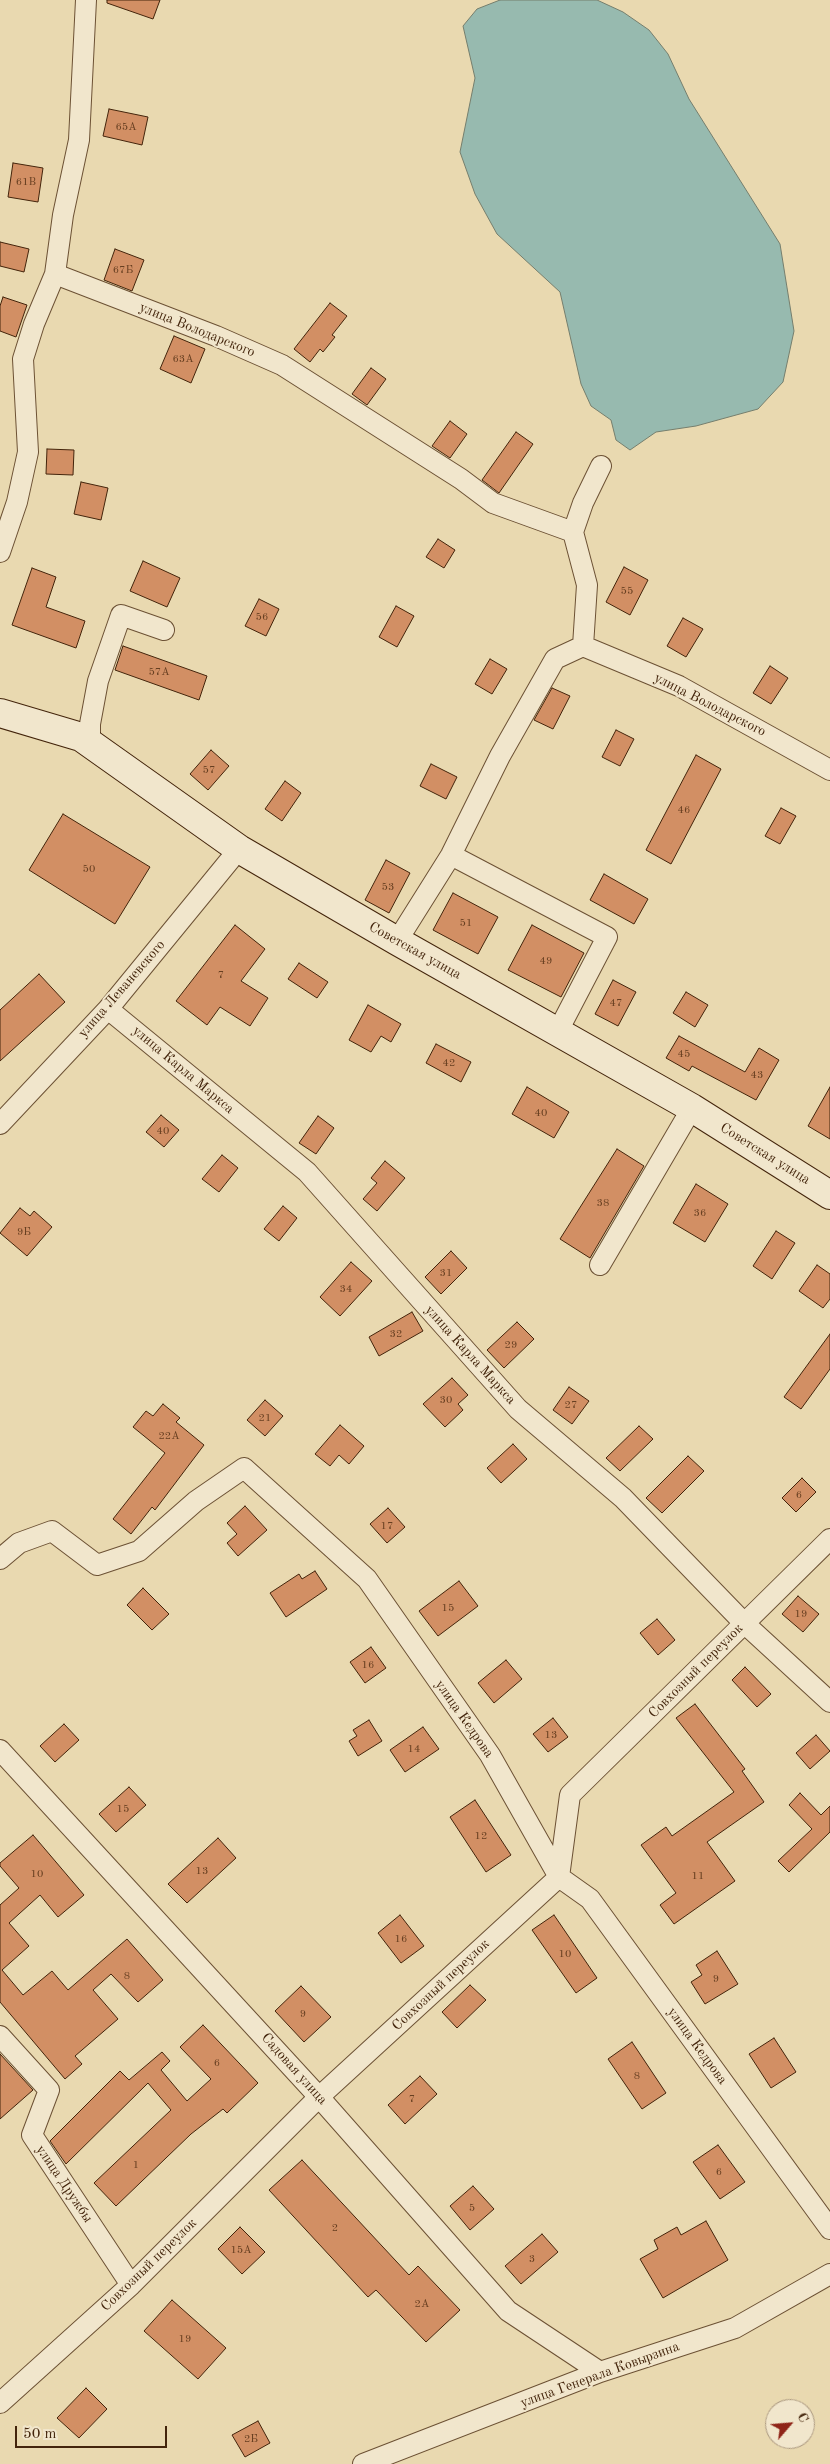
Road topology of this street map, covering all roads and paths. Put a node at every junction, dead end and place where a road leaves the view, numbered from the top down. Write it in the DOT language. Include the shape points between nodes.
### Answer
graph roads {
  1 [pos="86,0"];
  2 [pos="55,274"];
  3 [pos="601,466"];
  4 [pos="573,532"];
  5 [pos="0,552"];
  6 [pos="164,630"];
  7 [pos="583,646"];
  8 [pos="0,712"];
  9 [pos="90,743"];
  10 [pos="830,770"];
  11 [pos="239,849"];
  12 [pos="451,855"];
  13 [pos="397,941"];
  14 [pos="108,1009"];
  15 [pos="558,1031"];
  16 [pos="692,1108"];
  17 [pos="0,1124"];
  18 [pos="830,1194"];
  19 [pos="600,1265"];
  20 [pos="830,1539"];
  21 [pos="0,1559"];
  22 [pos="744,1623"];
  23 [pos="830,1702"];
  24 [pos="0,1750"];
  25 [pos="559,1877"];
  26 [pos="0,2036"];
  27 [pos="320,2097"];
  28 [pos="830,2229"];
  29 [pos="830,2274"];
  30 [pos="131,2285"];
  31 [pos="600,2372"];
  32 [pos="0,2403"];
  33 [pos="363,2464"];
  1 -- 2 [label="street" via="78,140"];
  2 -- 4 [label="street, улица Володарского" via="282,365 461,479 493,503"];
  2 -- 5 [label="street" via="23,359 28,452 17,502"];
  3 -- 4 [label="street" via="583,502"];
  4 -- 7 [label="street" via="587,585"];
  6 -- 9 [label="street" via="121,615 98,681"];
  7 -- 10 [label="street, улица Володарского" via="679,686"];
  7 -- 12 [label="street" via="555,659 500,756"];
  8 -- 9 [label="street, Советская улица" via="81,737"];
  9 -- 11 [label="street, Советская улица"];
  11 -- 13 [label="street, Советская улица"];
  11 -- 14 [label="street, улица Леваневского"];
  12 -- 13 [label="street"];
  12 -- 15 [label="street" via="607,937"];
  13 -- 15 [label="street, Советская улица"];
  14 -- 17 [label="street, улица Леваневского"];
  14 -- 22 [label="street, улица Карла Маркса" via="306,1172 518,1409 623,1498"];
  15 -- 16 [label="street, Советская улица"];
  16 -- 18 [label="street, Советская улица"];
  16 -- 19 [label="street"];
  20 -- 22 [label="street, Совхозный переулок"];
  21 -- 25 [label="street, улица Кедрова" via="19,1543 52,1531 97,1565 139,1551 196,1501 244,1468 367,1579 490,1755"];
  22 -- 23 [label="street, улица Карла Маркса"];
  22 -- 25 [label="street, Совхозный переулок" via="570,1795"];
  24 -- 27 [label="street, Садовая улица"];
  25 -- 27 [label="street, Совхозный переулок"];
  25 -- 28 [label="street, улица Кедрова" via="590,1899"];
  26 -- 30 [label="street, улица Дружбы" via="49,2090 32,2135"];
  27 -- 30 [label="street, Совхозный переулок"];
  27 -- 31 [label="street, Садовая улица" via="508,2311"];
  29 -- 31 [label="street, улица Генерала Ковырзина" via="735,2328"];
  30 -- 32 [label="street, Совхозный переулок"];
  31 -- 33 [label="street, улица Генерала Ковырзина"];
}
